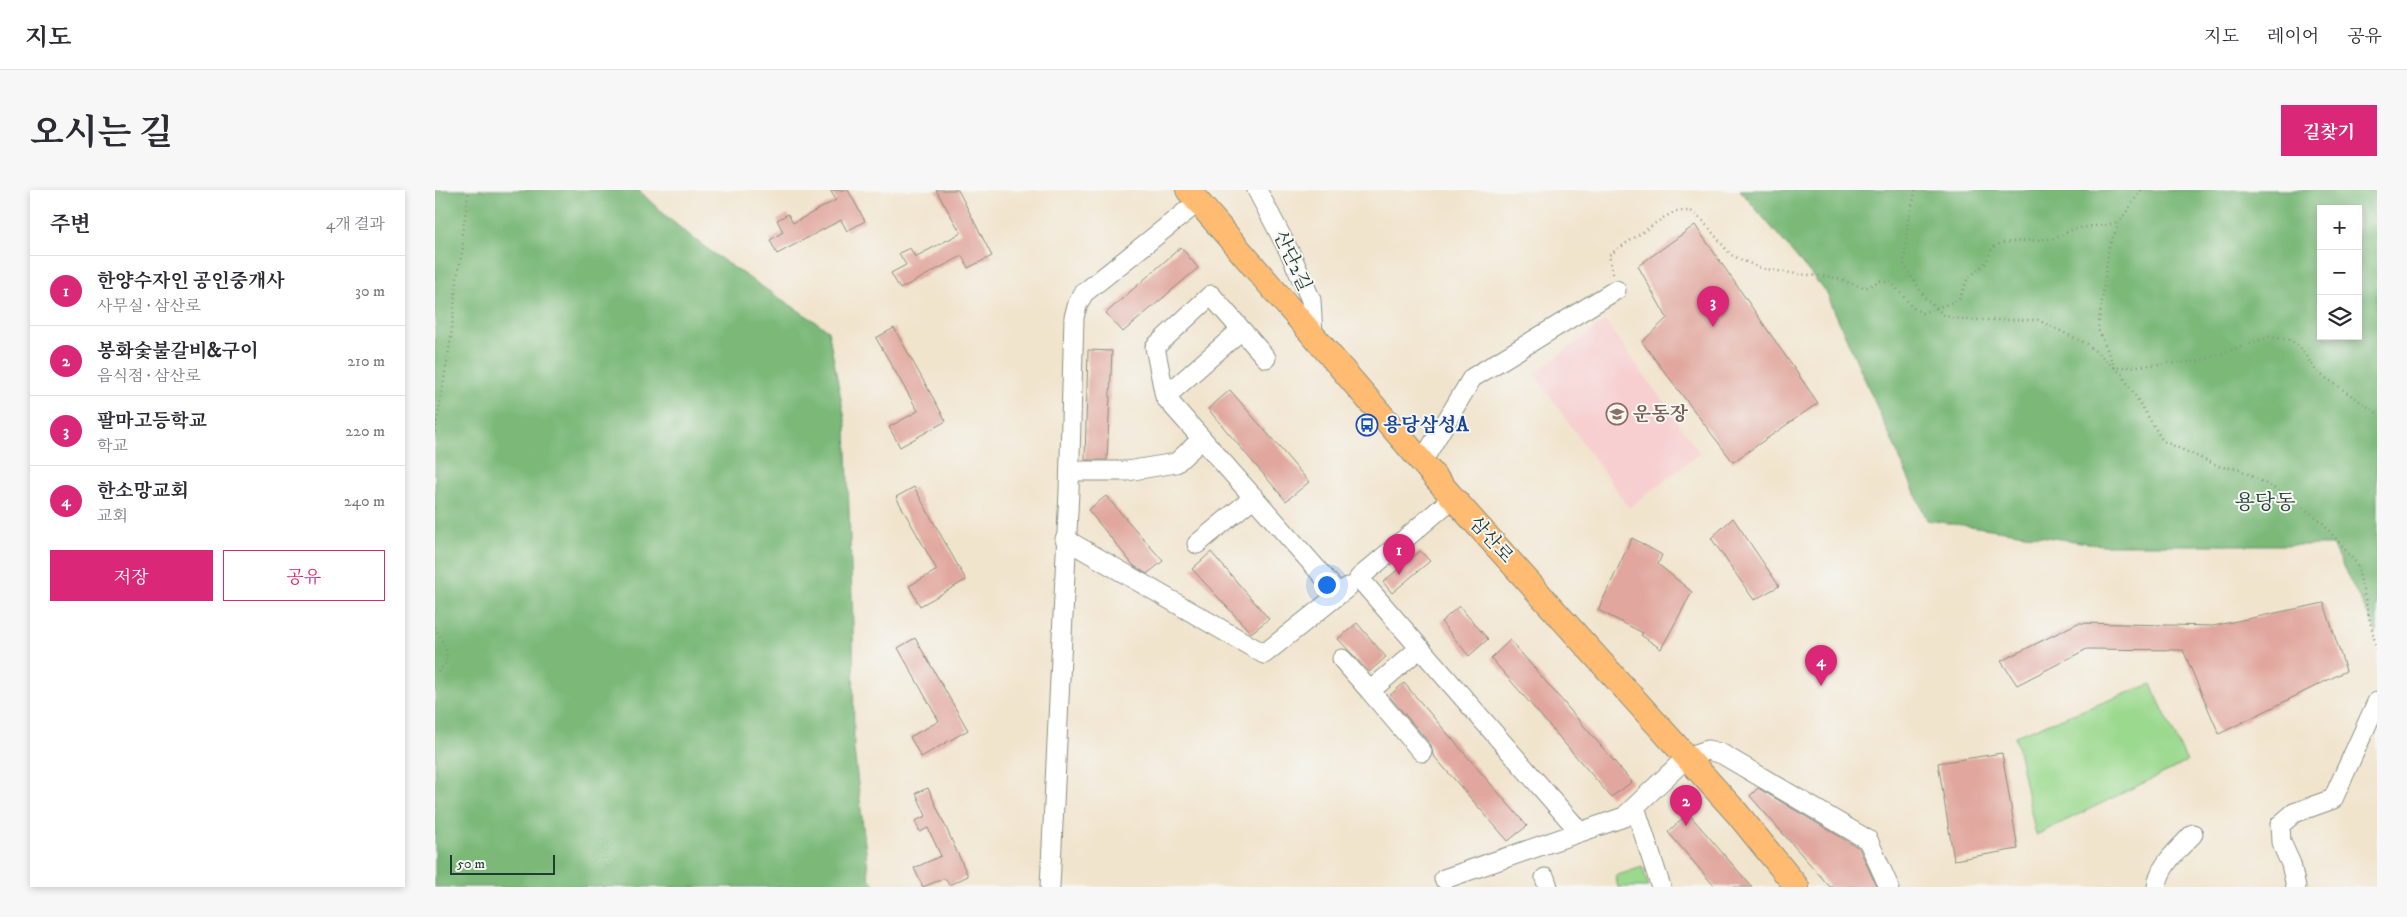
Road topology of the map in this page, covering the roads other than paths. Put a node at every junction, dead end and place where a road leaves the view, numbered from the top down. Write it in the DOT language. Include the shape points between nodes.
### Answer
graph roads {
  1 [pos="1257,190"];
  2 [pos="1193,196"];
  3 [pos="1616,290"];
  4 [pos="1241,330"];
  5 [pos="1313,335"];
  6 [pos="1266,358"];
  7 [pos="1165,397"];
  8 [pos="1203,439"];
  9 [pos="1422,462"];
  10 [pos="1070,471"];
  11 [pos="1254,497"];
  12 [pos="1453,498"];
  13 [pos="1065,539"];
  14 [pos="1197,544"];
  15 [pos="1359,578"];
  16 [pos="1339,594"];
  17 [pos="1420,648"];
  18 [pos="1342,659"];
  19 [pos="1370,691"];
  20 [pos="2377,702"];
  21 [pos="1421,752"];
  22 [pos="1687,758"];
  23 [pos="1635,807"];
  24 [pos="1580,832"];
  25 [pos="2193,834"];
  26 [pos="1444,879"];
  27 [pos="1795,886"];
  28 [pos="1050,887"];
  29 [pos="1661,887"];
  30 [pos="1889,887"];
  31 [pos="2157,887"];
  32 [pos="2296,887"];
  1 -- 5 [label="street, 산단2길" via="1311,300"];
  2 -- 5 [label="main road, 삼산로"];
  2 -- 10 [label="street" via="1084,293 1078,303 1074,317"];
  3 -- 9 [label="street" via="1472,378"];
  4 -- 6 [label="street"];
  4 -- 7 [label="street"];
  4 -- 7 [label="street" via="1211,296 1155,347"];
  5 -- 9 [label="main road, 삼산로"];
  7 -- 8 [label="street"];
  8 -- 10 [label="street" via="1175,463 1127,471"];
  8 -- 11 [label="street"];
  9 -- 12 [label="main road, 삼산로"];
  10 -- 13 [label="street"];
  11 -- 14 [label="street"];
  11 -- 16 [label="street"];
  12 -- 15 [label="street"];
  12 -- 22 [label="main road, 삼산로"];
  13 -- 16 [label="street" via="1264,654"];
  13 -- 28 [label="street"];
  15 -- 16 [label="street"];
  15 -- 17 [label="street"];
  17 -- 19 [label="street"];
  17 -- 24 [label="street"];
  18 -- 19 [label="street"];
  19 -- 21 [label="street"];
  20 -- 32 [label="street" via="2333,799 2294,813 2280,825 2281,842 2291,864"];
  22 -- 23 [label="street"];
  22 -- 27 [label="main road, 삼산로" via="1737,813"];
  22 -- 30 [label="street" via="1707,750 1722,754 1869,840"];
  23 -- 24 [label="street" via="1624,817"];
  23 -- 29 [label="street"];
  24 -- 26 [label="street"];
  25 -- 31 [label="street" via="2165,866"];
}
